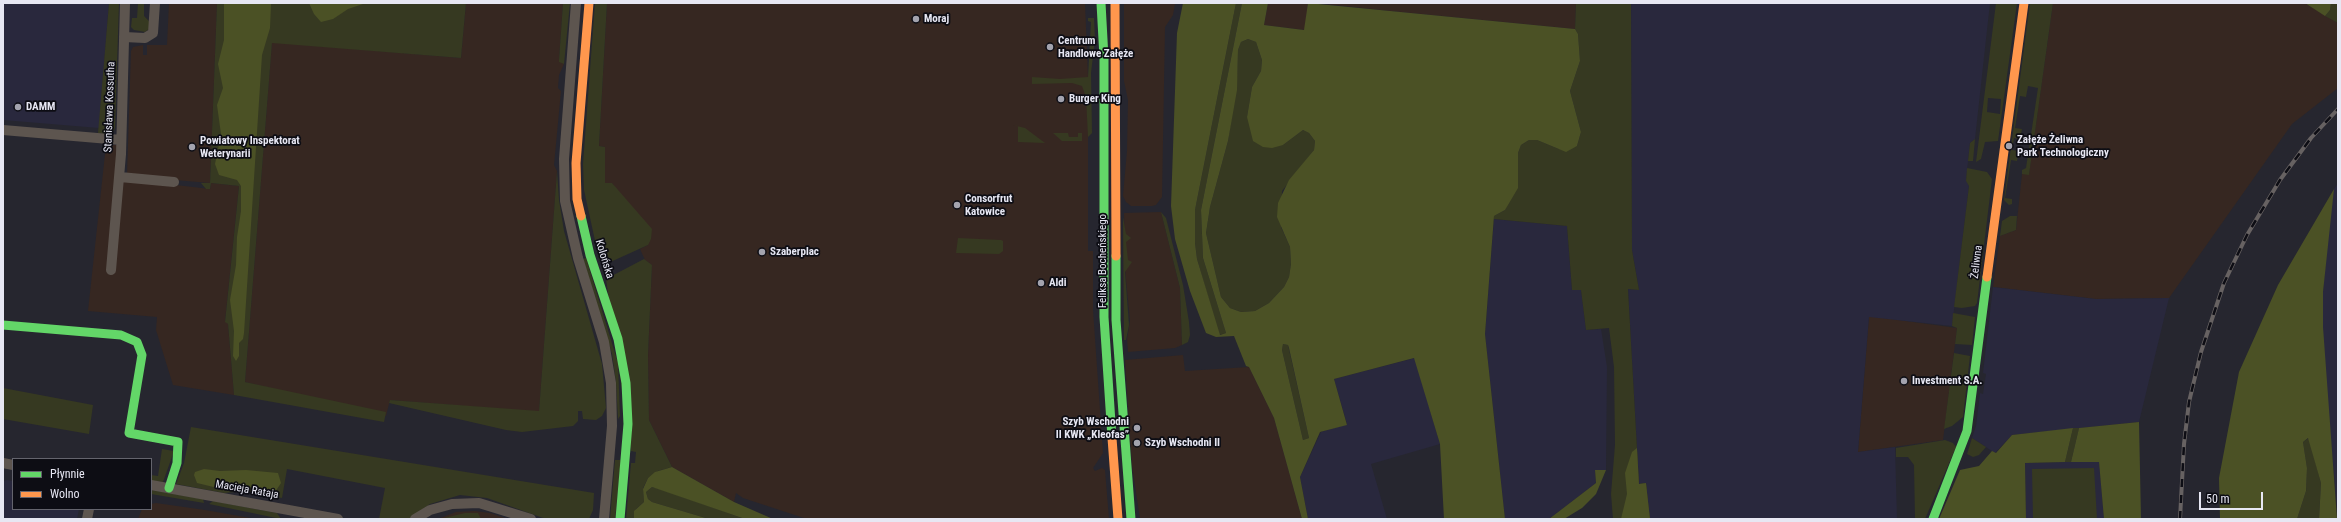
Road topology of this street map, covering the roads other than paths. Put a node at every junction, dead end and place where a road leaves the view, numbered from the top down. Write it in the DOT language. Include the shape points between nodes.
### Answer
graph roads {
  1 [pos="126,3"];
  2 [pos="155,3"];
  3 [pos="576,3"];
  4 [pos="588,3"];
  5 [pos="1101,3"];
  6 [pos="1115,3"];
  7 [pos="2024,3"];
  8 [pos="124,38"];
  9 [pos="3,130"];
  10 [pos="121,140"];
  11 [pos="120,177"];
  12 [pos="174,182"];
  13 [pos="111,270"];
  14 [pos="3,326"];
  15 [pos="152,485"];
  16 [pos="169,488"];
  17 [pos="442,507"];
  18 [pos="286,514"];
  19 [pos="338,519"];
  20 [pos="415,519"];
  21 [pos="429,519"];
  22 [pos="531,519"];
  23 [pos="604,519"];
  24 [pos="620,519"];
  25 [pos="1118,519"];
  26 [pos="1131,519"];
  27 [pos="1933,519"];
  1 -- 8 [label="street, Stanisława Kossutha"];
  2 -- 8 [label="street" via="153,34 145,38"];
  3 -- 23 [label="street" via="564,159 565,194 572,237 604,342 611,383 612,426"];
  4 -- 24 [label="street, Kolońska" via="576,163 577,186 582,227 618,339 626,383 628,424"];
  5 -- 25 [label="street, Feliksa Bocheńskiego" via="1104,58 1104,317"];
  6 -- 26 [label="street, Feliksa Bocheńskiego" via="1116,320"];
  7 -- 27 [label="street, Żeliwna" via="1967,431"];
  8 -- 10 [label="street, Stanisława Kossutha"];
  9 -- 10 [label="street"];
  10 -- 11 [label="street, Stanisława Kossutha"];
  11 -- 12 [label="street"];
  11 -- 13 [label="street, Stanisława Kossutha"];
  14 -- 16 [label="street" via="121,335 137,342 142,355 129,433 178,442 177,463"];
  15 -- 16 [label="street, Macieja Rataja"];
  16 -- 18 [label="street, Macieja Rataja"];
  17 -- 20 [label="street" via="430,510"];
  17 -- 21 [label="street"];
  17 -- 22 [label="street" via="479,502"];
  18 -- 19 [label="street, Macieja Rataja"];
}
